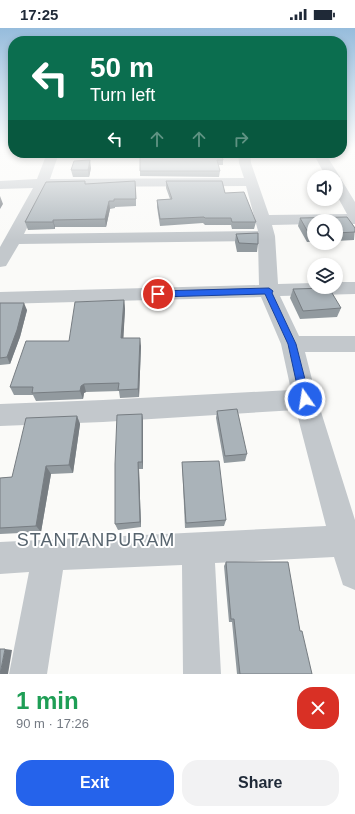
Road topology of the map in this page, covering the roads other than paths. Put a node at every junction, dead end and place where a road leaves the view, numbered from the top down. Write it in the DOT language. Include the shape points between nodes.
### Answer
graph roads {
  1 [pos="43,179"];
  2 [pos="251,179"];
  3 [pos="252,182"];
  4 [pos="42,183"];
  5 [pos="0,185"];
  6 [pos="343,194"];
  7 [pos="355,215"];
  8 [pos="355,218"];
  9 [pos="268,234"];
  10 [pos="13,239"];
  11 [pos="0,262"];
  12 [pos="355,288"];
  13 [pos="269,291"];
  14 [pos="0,298"];
  15 [pos="292,344"];
  16 [pos="355,344"];
  17 [pos="305,399"];
  18 [pos="0,415"];
  19 [pos="346,541"];
  20 [pos="198,548"];
  21 [pos="49,555"];
  22 [pos="0,558"];
  23 [pos="355,573"];
  24 [pos="28,674"];
  25 [pos="202,674"];
  1 -- 4 [label="street"];
  2 -- 3 [label="street"];
  3 -- 4 [label="street"];
  3 -- 9 [label="street"];
  4 -- 5 [label="street"];
  4 -- 10 [label="street"];
  6 -- 7 [label="street"];
  8 -- 9 [label="street"];
  9 -- 10 [label="street"];
  9 -- 13 [label="street"];
  10 -- 11 [label="street"];
  12 -- 13 [label="street"];
  13 -- 14 [label="street"];
  13 -- 15 [label="street"];
  15 -- 16 [label="street"];
  15 -- 17 [label="street"];
  17 -- 18 [label="street"];
  17 -- 19 [label="street"];
  19 -- 20 [label="street"];
  19 -- 23 [label="street"];
  20 -- 21 [label="street"];
  20 -- 25 [label="street"];
  21 -- 22 [label="street"];
  21 -- 24 [label="street"];
}
